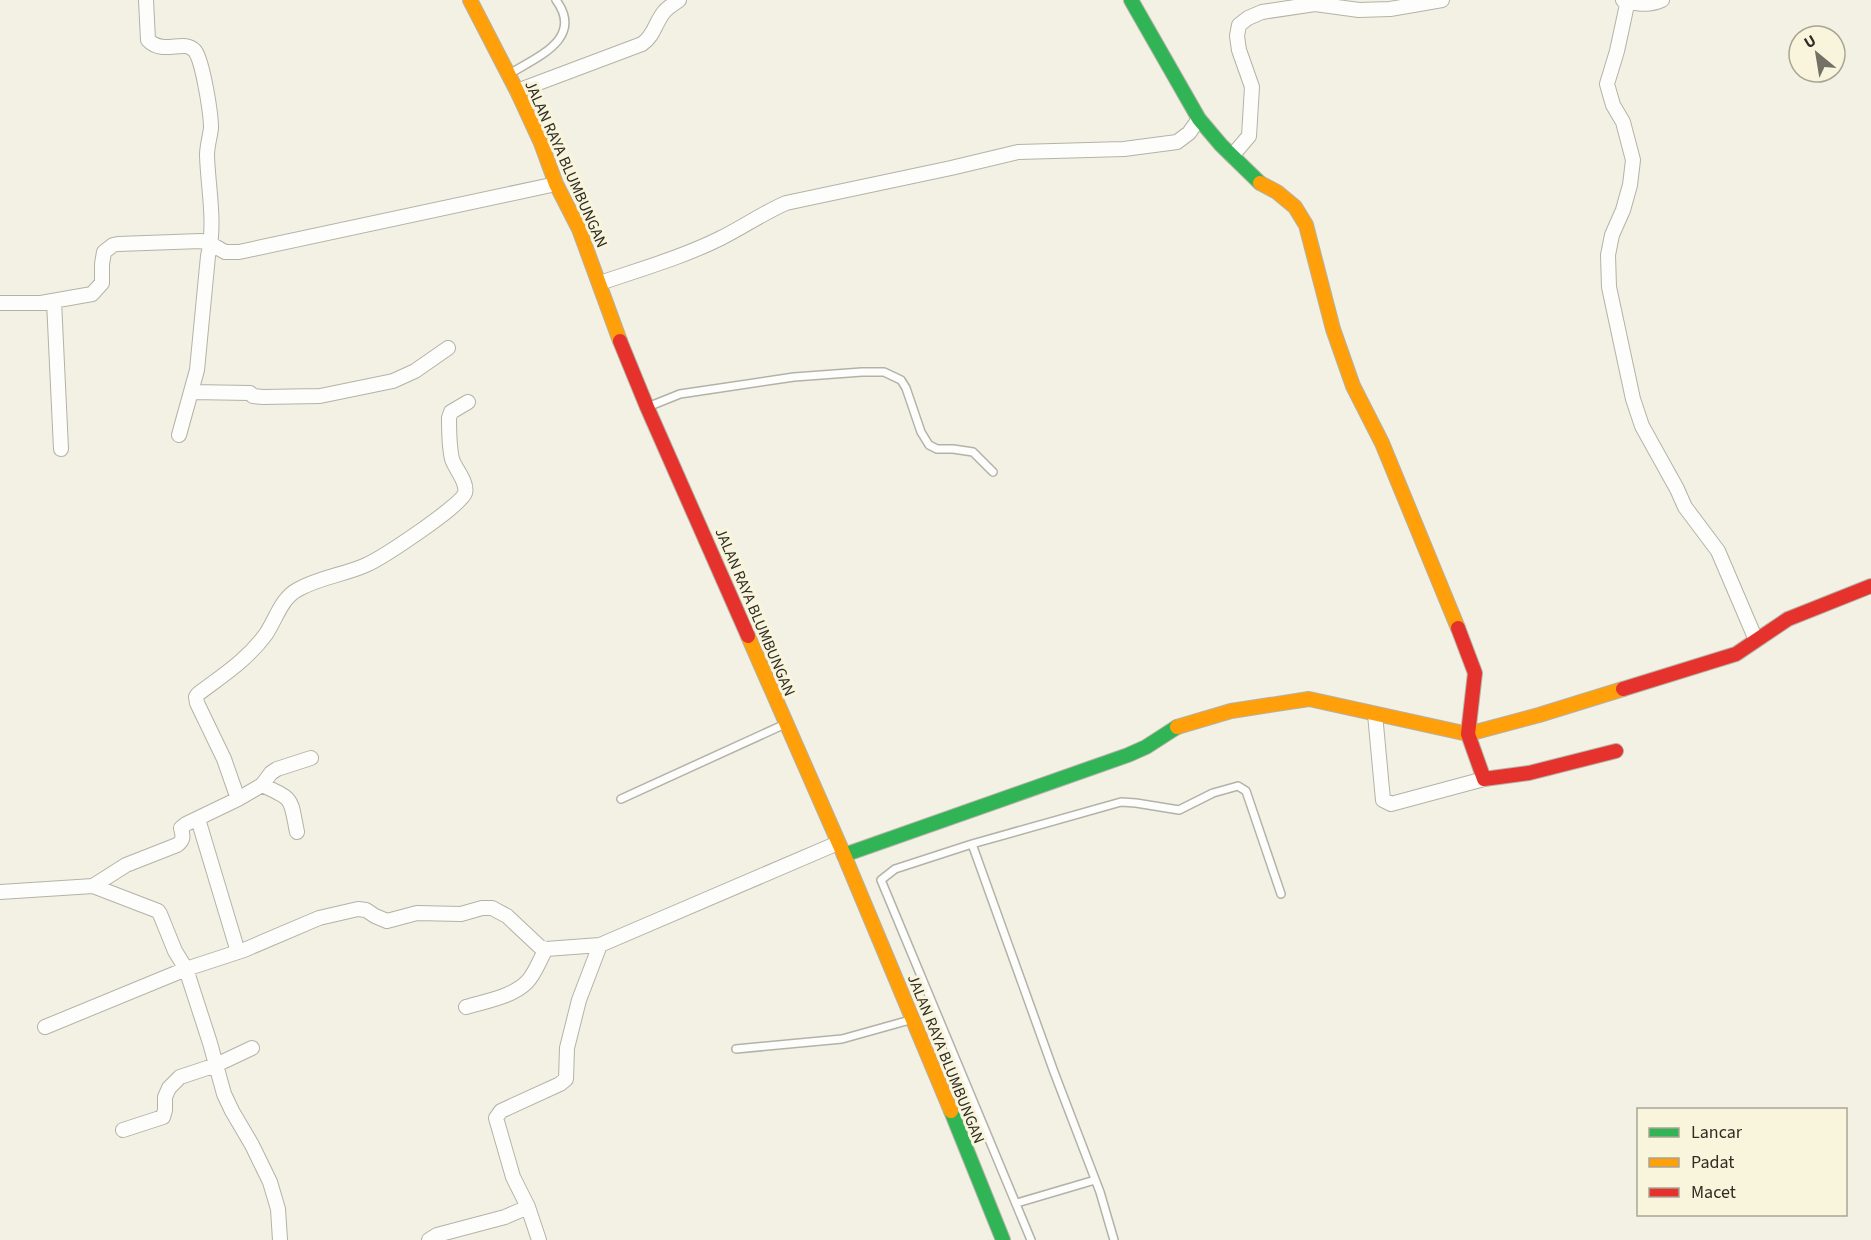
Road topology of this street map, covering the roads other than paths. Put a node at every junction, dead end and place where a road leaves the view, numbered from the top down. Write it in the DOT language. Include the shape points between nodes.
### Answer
graph roads {
  1 [pos="146,0"];
  2 [pos="470,0"];
  3 [pos="556,0"];
  4 [pos="679,0"];
  5 [pos="1131,0"];
  6 [pos="1443,0"];
  7 [pos="1626,0"];
  8 [pos="1662,0"];
  9 [pos="508,75"];
  10 [pos="517,91"];
  11 [pos="1199,119"];
  12 [pos="1232,156"];
  13 [pos="556,184"];
  14 [pos="212,244"];
  15 [pos="600,283"];
  16 [pos="54,301"];
  17 [pos="0,303"];
  18 [pos="448,348"];
  19 [pos="191,392"];
  20 [pos="468,402"];
  21 [pos="647,406"];
  22 [pos="179,435"];
  23 [pos="61,449"];
  24 [pos="993,472"];
  25 [pos="1871,586"];
  26 [pos="1756,640"];
  27 [pos="1375,714"];
  28 [pos="786,724"];
  29 [pos="1468,734"];
  30 [pos="1616,751"];
  31 [pos="311,758"];
  32 [pos="1484,780"];
  33 [pos="262,785"];
  34 [pos="238,799"];
  35 [pos="621,799"];
  36 [pos="198,819"];
  37 [pos="297,832"];
  38 [pos="972,844"];
  39 [pos="841,849"];
  40 [pos="93,886"];
  41 [pos="0,892"];
  42 [pos="1281,894"];
  43 [pos="600,945"];
  44 [pos="546,949"];
  45 [pos="238,952"];
  46 [pos="186,969"];
  47 [pos="466,1007"];
  48 [pos="913,1019"];
  49 [pos="45,1027"];
  50 [pos="252,1048"];
  51 [pos="736,1048"];
  52 [pos="216,1065"];
  53 [pos="123,1130"];
  54 [pos="1095,1180"];
  55 [pos="1017,1203"];
  56 [pos="528,1207"];
  57 [pos="280,1240"];
  58 [pos="429,1240"];
  59 [pos="539,1240"];
  60 [pos="1003,1240"];
  61 [pos="1031,1240"];
  62 [pos="1114,1240"];
  1 -- 14 [label="street" via="148,40 160,48 189,47 195,51 203,73 211,127 207,151"];
  2 -- 9 [label="street, JALAN RAYA BLUMBUNGAN"];
  3 -- 9 [label="lane" via="566,29 557,43"];
  4 -- 10 [label="street" via="662,14 650,39 642,44"];
  5 -- 11 [label="street"];
  6 -- 12 [label="street" via="1359,10 1315,4 1262,12 1248,18 1239,26 1237,36 1252,87 1249,136"];
  7 -- 8 [label="street" via="1638,4"];
  7 -- 26 [label="street" via="1607,84 1633,160 1623,210 1611,235 1609,287 1642,426 1685,507 1718,551"];
  9 -- 10 [label="street, JALAN RAYA BLUMBUNGAN"];
  10 -- 13 [label="street, JALAN RAYA BLUMBUNGAN"];
  11 -- 12 [label="street"];
  11 -- 15 [label="street" via="1177,142 1018,152 786,203 722,238"];
  12 -- 29 [label="street" via="1256,181 1295,207 1306,225 1342,359 1382,443 1472,662 1475,673"];
  13 -- 14 [label="street" via="239,252 225,252"];
  13 -- 15 [label="street, JALAN RAYA BLUMBUNGAN"];
  14 -- 16 [label="street" via="201,241 113,245 104,252 99,288 92,294"];
  14 -- 19 [label="street"];
  15 -- 21 [label="street, JALAN RAYA BLUMBUNGAN"];
  16 -- 17 [label="street"];
  16 -- 23 [label="street"];
  18 -- 19 [label="street" via="393,381 320,396"];
  19 -- 22 [label="street"];
  20 -- 34 [label="street" via="451,412 449,418 453,459 465,495 423,530 367,565 295,591 237,666 198,694 197,703"];
  21 -- 24 [label="lane" via="681,394 794,377 884,372 901,380 906,388 929,445 973,452"];
  21 -- 28 [label="street, JALAN RAYA BLUMBUNGAN"];
  25 -- 26 [label="street" via="1788,619"];
  26 -- 29 [label="street" via="1720,660"];
  27 -- 29 [label="street"];
  27 -- 32 [label="street" via="1383,800 1391,804"];
  27 -- 39 [label="street" via="1309,699 1231,711 1177,727 1128,755"];
  28 -- 35 [label="lane"];
  28 -- 39 [label="street, JALAN RAYA BLUMBUNGAN"];
  29 -- 32 [label="street"];
  30 -- 32 [label="street"];
  31 -- 33 [label="street" via="277,769"];
  33 -- 34 [label="street"];
  33 -- 37 [label="street" via="291,801"];
  34 -- 36 [label="street"];
  36 -- 40 [label="street" via="182,828 183,838 177,845 126,865"];
  36 -- 45 [label="street"];
  38 -- 42 [label="lane" via="1121,802 1179,810 1238,786 1246,791"];
  38 -- 54 [label="lane"];
  38 -- 55 [label="lane" via="895,869 881,880"];
  39 -- 43 [label="street"];
  39 -- 48 [label="street, JALAN RAYA BLUMBUNGAN"];
  40 -- 41 [label="street"];
  40 -- 46 [label="street" via="158,911"];
  43 -- 44 [label="street"];
  43 -- 56 [label="street" via="579,1000 567,1048 566,1079 501,1111 496,1118 515,1183"];
  44 -- 45 [label="street" via="492,908 461,914 417,913 387,921 358,909 319,918"];
  44 -- 47 [label="street" via="529,981 502,996"];
  45 -- 46 [label="street"];
  46 -- 49 [label="street"];
  46 -- 52 [label="street"];
  48 -- 51 [label="lane" via="842,1039"];
  48 -- 60 [label="street, JALAN RAYA BLUMBUNGAN"];
  50 -- 52 [label="street"];
  52 -- 53 [label="street" via="180,1077 165,1097 163,1117"];
  52 -- 57 [label="street" via="231,1111 270,1182 278,1209"];
  54 -- 55 [label="lane"];
  54 -- 62 [label="lane"];
  55 -- 61 [label="lane"];
  56 -- 58 [label="street"];
  56 -- 59 [label="street"];
}
